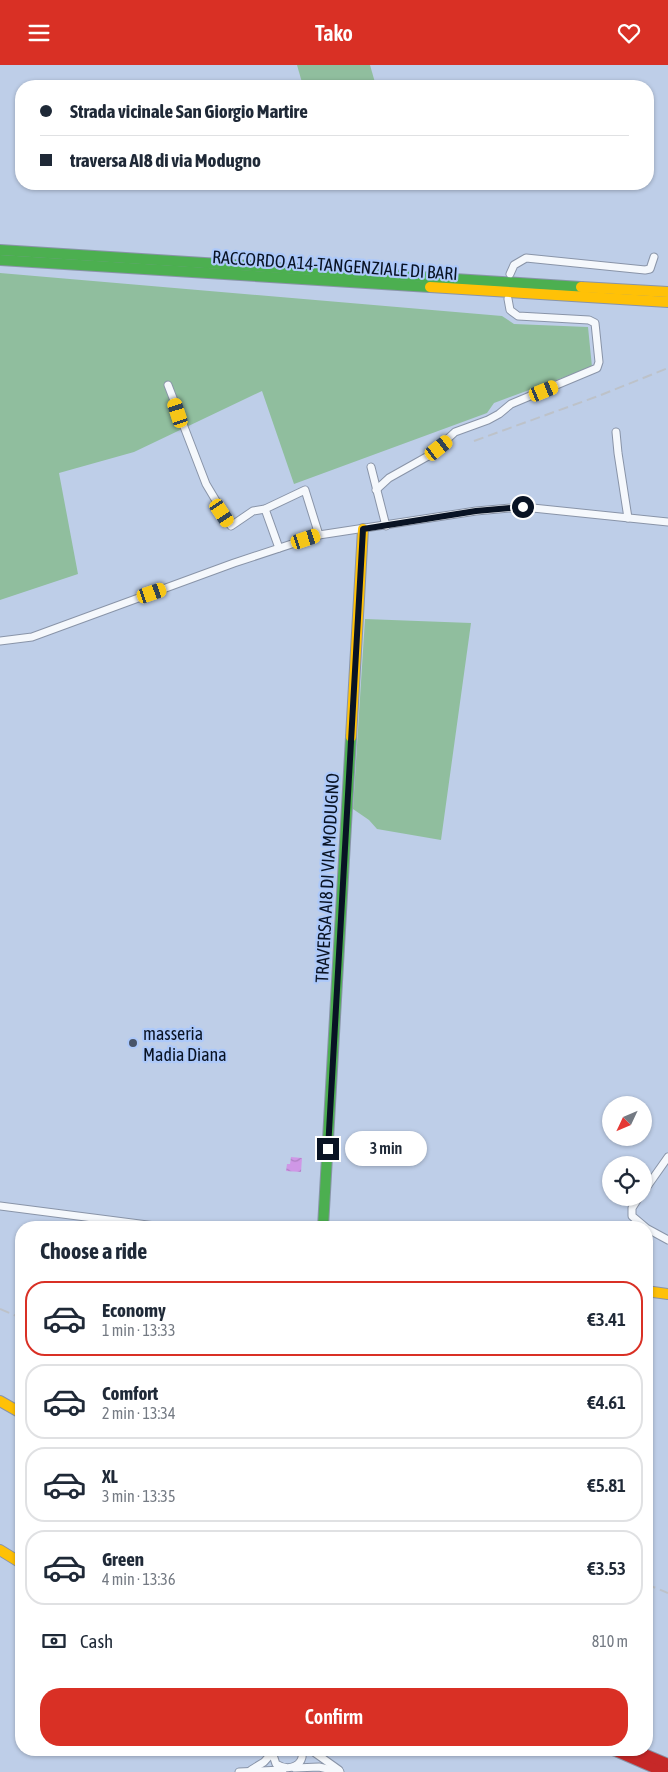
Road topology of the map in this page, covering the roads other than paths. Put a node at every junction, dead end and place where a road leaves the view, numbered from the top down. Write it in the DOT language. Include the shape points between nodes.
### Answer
graph roads {
  1 [pos="0,250"];
  2 [pos="654,257"];
  3 [pos="0,259"];
  4 [pos="510,274"];
  5 [pos="668,292"];
  6 [pos="508,299"];
  7 [pos="668,302"];
  8 [pos="168,385"];
  9 [pos="616,432"];
  10 [pos="371,467"];
  11 [pos="376,490"];
  12 [pos="265,509"];
  13 [pos="628,518"];
  14 [pos="668,522"];
  15 [pos="386,526"];
  16 [pos="363,529"];
  17 [pos="319,535"];
  18 [pos="279,548"];
  19 [pos="0,641"];
  20 [pos="668,1157"];
  21 [pos="652,1180"];
  22 [pos="0,1206"];
  23 [pos="633,1206"];
  24 [pos="116,1221"];
  25 [pos="323,1221"];
  26 [pos="638,1221"];
  27 [pos="653,1232"];
  28 [pos="668,1240"];
  29 [pos="653,1292"];
  30 [pos="668,1294"];
  31 [pos="0,1401"];
  32 [pos="0,1409"];
  33 [pos="15,1410"];
  34 [pos="15,1418"];
  35 [pos="0,1550"];
  36 [pos="15,1560"];
  37 [pos="269,1756"];
  38 [pos="274,1756"];
  39 [pos="302,1756"];
  40 [pos="319,1756"];
  41 [pos="627,1756"];
  42 [pos="649,1756"];
  43 [pos="668,1764"];
  44 [pos="295,1768"];
  45 [pos="286,1770"];
  46 [pos="248,1771"];
  47 [pos="239,1772"];
  48 [pos="340,1772"];
  49 [pos="664,1772"];
  1 -- 5 [label="main road, RACCORDO A14-TANGENZIALE DI BARI"];
  2 -- 4 [label="street" via="650,269 644,271 526,258 514,265"];
  3 -- 7 [label="main road, RACCORDO A14-TANGENZIALE DI BARI"];
  6 -- 11 [label="street" via="510,310 518,316 595,323 597,368 511,404 500,414 468,429 459,430 430,455"];
  8 -- 12 [label="street" via="206,484 231,526 248,513"];
  9 -- 13 [label="street"];
  10 -- 11 [label="street"];
  11 -- 15 [label="street"];
  12 -- 17 [label="street" via="305,490"];
  12 -- 18 [label="street"];
  13 -- 14 [label="street"];
  13 -- 15 [label="street" via="523,507"];
  15 -- 16 [label="street"];
  16 -- 17 [label="street"];
  16 -- 25 [label="main road, TRAVERSA AI8 DI VIA MODUGNO"];
  17 -- 18 [label="street"];
  18 -- 19 [label="street" via="32,637"];
  20 -- 21 [label="street"];
  22 -- 24 [label="street"];
  23 -- 26 [label="street" via="632,1216"];
  27 -- 28 [label="street"];
  29 -- 30 [label="main road"];
  31 -- 33 [label="main road"];
  32 -- 34 [label="main road"];
  35 -- 36 [label="main road"];
  37 -- 46 [label="street"];
  38 -- 45 [label="street" via="276,1764"];
  39 -- 44 [label="street" via="302,1761"];
  40 -- 48 [label="street"];
  41 -- 49 [label="main road"];
  42 -- 43 [label="main road"];
  44 -- 45 [label="street"];
  44 -- 48 [label="street" via="319,1767"];
  45 -- 46 [label="street"];
  46 -- 47 [label="street"];
}
